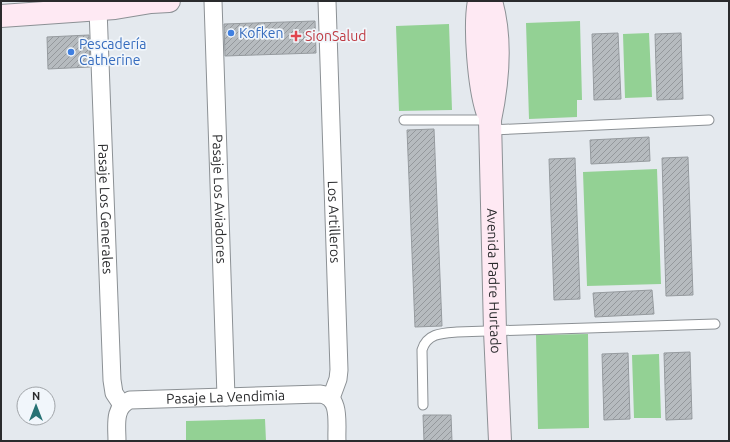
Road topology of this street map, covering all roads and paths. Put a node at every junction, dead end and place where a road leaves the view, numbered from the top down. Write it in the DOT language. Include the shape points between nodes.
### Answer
graph roads {
  1 [pos="154,1"];
  2 [pos="213,1"];
  3 [pos="327,1"];
  4 [pos="478,1"];
  5 [pos="491,1"];
  6 [pos="98,9"];
  7 [pos="1,16"];
  8 [pos="404,120"];
  9 [pos="709,120"];
  10 [pos="491,125"];
  11 [pos="716,324"];
  12 [pos="495,331"];
  13 [pos="226,397"];
  14 [pos="331,398"];
  15 [pos="122,405"];
  16 [pos="423,405"];
  17 [pos="117,441"];
  18 [pos="336,441"];
  19 [pos="500,441"];
  1 -- 6 [label="main road"];
  2 -- 13 [label="street, Pasaje Los Aviadores"];
  3 -- 14 [label="street, Los Artilleros" via="339,370"];
  4 -- 10 [label="main road, Avenida Padre Hurtado" via="480,74"];
  5 -- 10 [label="main road, Avenida Padre Hurtado" via="498,61"];
  6 -- 7 [label="main road"];
  6 -- 15 [label="street, Pasaje Los Generales" via="112,380 114,393"];
  8 -- 10 [label="lane"];
  9 -- 10 [label="lane"];
  10 -- 12 [label="main road, Avenida Padre Hurtado"];
  11 -- 12 [label="lane"];
  12 -- 16 [label="lane" via="446,332 434,335 424,342"];
  12 -- 19 [label="main road, Avenida Padre Hurtado"];
  13 -- 14 [label="street, Pasaje La Vendimia" via="320,394"];
  13 -- 15 [label="street, Pasaje La Vendimia" via="134,400"];
  14 -- 18 [label="street" via="335,405"];
  15 -- 17 [label="street" via="117,414"];
}
